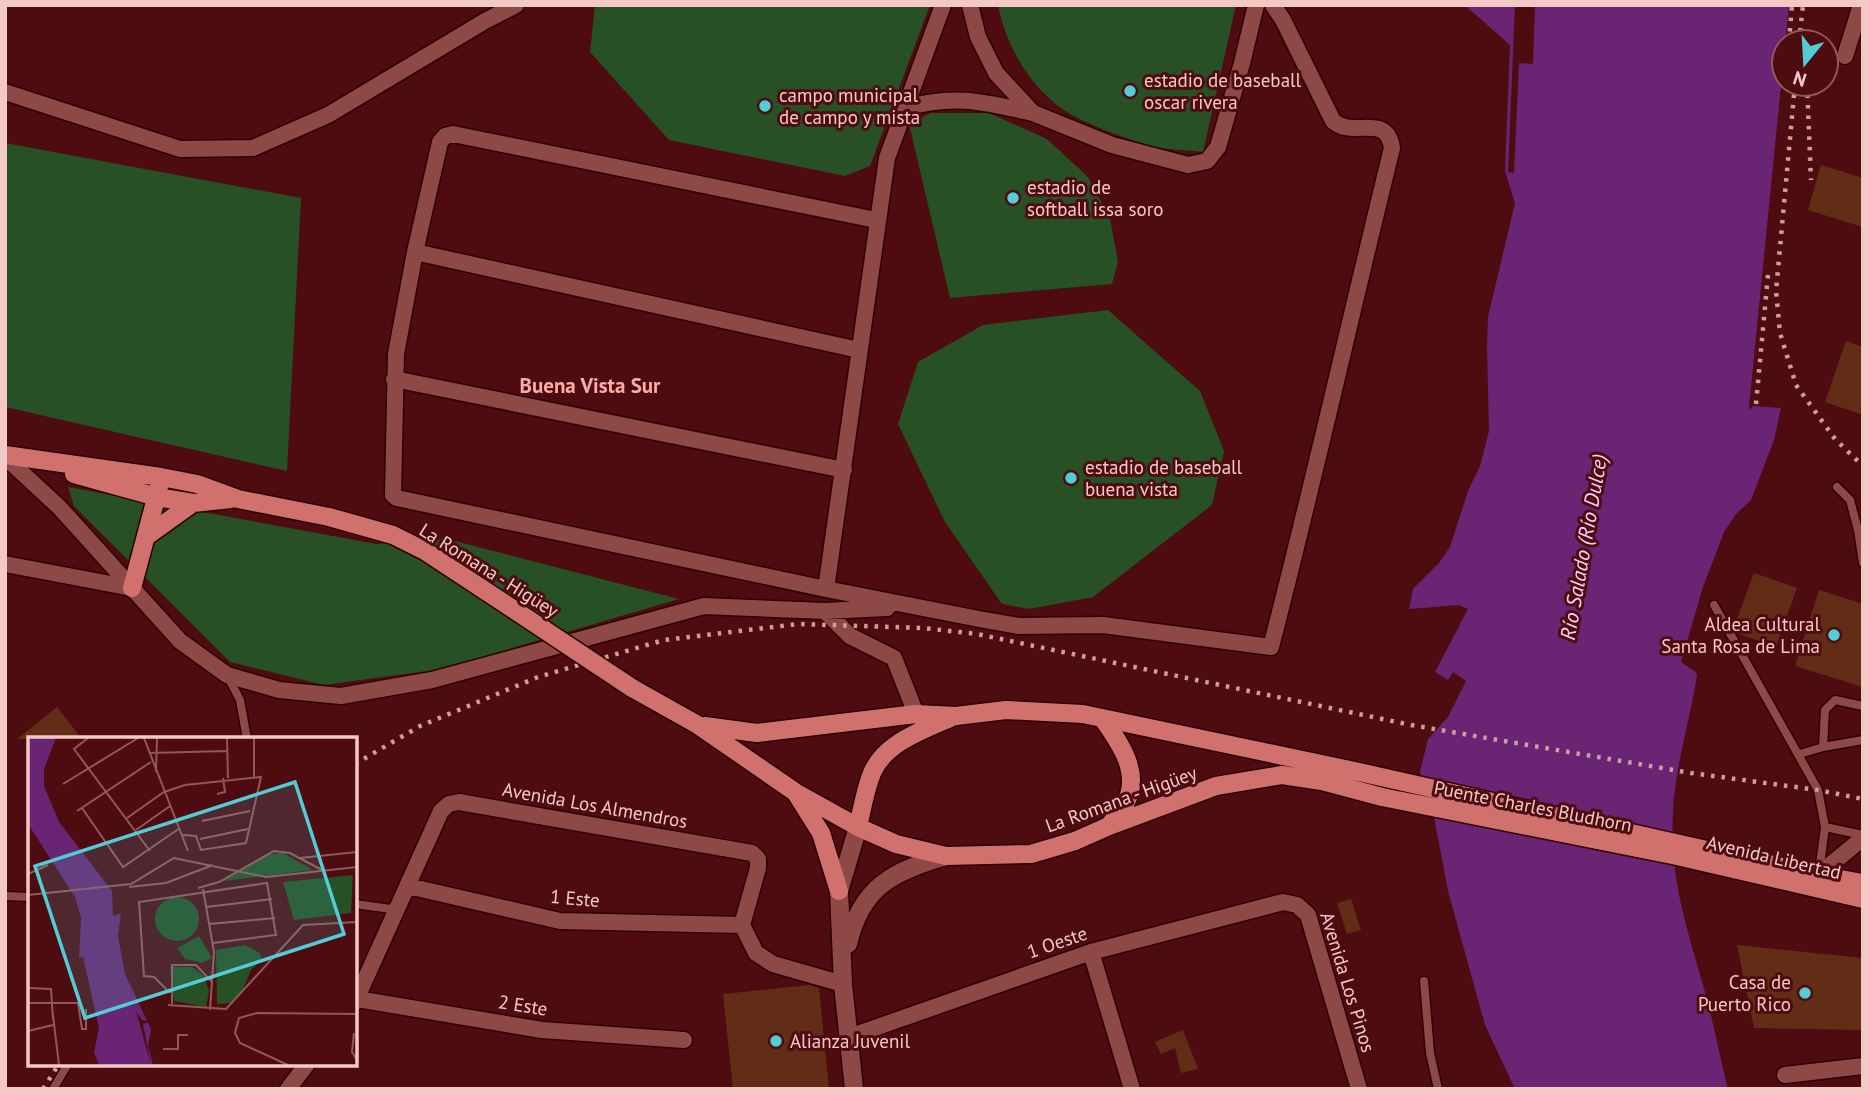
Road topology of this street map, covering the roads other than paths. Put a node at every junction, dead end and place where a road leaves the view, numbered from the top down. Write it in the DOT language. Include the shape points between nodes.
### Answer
graph roads {
  1 [pos="516,5"];
  2 [pos="943,5"];
  3 [pos="970,5"];
  4 [pos="1256,5"];
  5 [pos="1273,5"];
  6 [pos="1861,5"];
  7 [pos="1845,57"];
  8 [pos="5,92"];
  9 [pos="905,108"];
  10 [pos="1033,113"];
  11 [pos="876,219"];
  12 [pos="415,252"];
  13 [pos="859,350"];
  14 [pos="394,379"];
  15 [pos="5,456"];
  16 [pos="844,470"];
  17 [pos="161,477"];
  18 [pos="1837,487"];
  19 [pos="157,497"];
  20 [pos="238,499"];
  21 [pos="193,503"];
  22 [pos="147,536"];
  23 [pos="1863,563"];
  24 [pos="5,564"];
  25 [pos="132,588"];
  26 [pos="826,590"];
  27 [pos="1714,605"];
  28 [pos="911,607"];
  29 [pos="825,611"];
  30 [pos="227,675"];
  31 [pos="1863,706"];
  32 [pos="916,714"];
  33 [pos="956,716"];
  34 [pos="1103,719"];
  35 [pos="698,725"];
  36 [pos="247,737"];
  37 [pos="1863,740"];
  38 [pos="1823,747"];
  39 [pos="1800,754"];
  40 [pos="1387,779"];
  41 [pos="795,792"];
  42 [pos="1382,797"];
  43 [pos="1109,826"];
  44 [pos="858,827"];
  45 [pos="1825,827"];
  46 [pos="1863,837"];
  47 [pos="1677,849"];
  48 [pos="946,856"];
  49 [pos="1818,875"];
  50 [pos="1863,883"];
  51 [pos="408,886"];
  52 [pos="839,891"];
  53 [pos="5,895"];
  54 [pos="28,897"];
  55 [pos="1863,899"];
  56 [pos="1283,902"];
  57 [pos="357,904"];
  58 [pos="398,910"];
  59 [pos="742,925"];
  60 [pos="1091,952"];
  61 [pos="843,964"];
  62 [pos="1424,981"];
  63 [pos="843,984"];
  64 [pos="357,999"];
  65 [pos="357,1001"];
  66 [pos="849,1037"];
  67 [pos="684,1040"];
  68 [pos="67,1066"];
  69 [pos="306,1066"];
  70 [pos="1863,1066"];
  71 [pos="1785,1075"];
  72 [pos="53,1089"];
  73 [pos="289,1089"];
  74 [pos="854,1089"];
  75 [pos="1132,1089"];
  76 [pos="1359,1089"];
  77 [pos="1438,1089"];
  1 -- 8 [label="street" via="328,115 253,148 180,149"];
  2 -- 9 [label="street"];
  3 -- 10 [label="street" via="978,37 996,73"];
  4 -- 10 [label="street" via="1218,147 1207,161 1188,165 1112,145"];
  5 -- 28 [label="street" via="1333,121 1346,128 1385,131 1392,148 1271,647 1103,625 1019,626"];
  6 -- 7 [label="street"];
  9 -- 10 [label="street" via="929,101 969,99"];
  9 -- 11 [label="street" via="887,158"];
  11 -- 12 [label="street" via="453,134 440,142"];
  11 -- 13 [label="street"];
  12 -- 13 [label="street"];
  12 -- 14 [label="street"];
  13 -- 16 [label="street"];
  14 -- 16 [label="street"];
  14 -- 26 [label="street" via="392,490 397,498"];
  15 -- 17 [label="main road, La Romana - Higüey"];
  15 -- 19 [label="main road, La Romana - Higüey"];
  15 -- 25 [label="street" via="59,507"];
  16 -- 26 [label="street"];
  17 -- 19 [label="main road"];
  17 -- 20 [label="main road, La Romana - Higüey"];
  18 -- 23 [label="lane" via="1850,500"];
  19 -- 21 [label="main road, La Romana - Higüey"];
  19 -- 22 [label="main road"];
  20 -- 21 [label="main road, La Romana - Higüey"];
  20 -- 35 [label="main road, La Romana - Higüey, bridge" via="393,535"];
  21 -- 22 [label="main road"];
  22 -- 25 [label="main road"];
  24 -- 25 [label="street"];
  25 -- 30 [label="street" via="180,641"];
  26 -- 28 [label="street"];
  27 -- 39 [label="lane"];
  28 -- 29 [label="street"];
  29 -- 30 [label="street" via="704,606 432,680 341,696 279,690"];
  29 -- 32 [label="street" via="850,636 894,659"];
  30 -- 36 [label="lane" via="240,700"];
  31 -- 38 [label="lane" via="1835,700 1825,710"];
  32 -- 33 [label="main road, La Romana - Higüey"];
  32 -- 35 [label="main road, La Romana - Higüey" via="757,733"];
  33 -- 34 [label="main road, La Romana - Higüey" via="1006,710"];
  33 -- 44 [label="main road" via="884,754 872,773"];
  34 -- 40 [label="main road, La Romana - Higüey"];
  34 -- 43 [label="main road" via="1119,742 1132,776 1127,800"];
  35 -- 41 [label="main road, La Romana - Higüey"];
  37 -- 38 [label="lane"];
  38 -- 39 [label="lane"];
  39 -- 45 [label="lane" via="1818,790"];
  40 -- 47 [label="main road, Puente Charles Bludhorn"];
  41 -- 44 [label="main road, La Romana - Higüey"];
  41 -- 52 [label="main road" via="821,833"];
  42 -- 43 [label="main road, La Romana - Higüey" via="1282,775 1216,786"];
  42 -- 47 [label="main road, Puente Charles Bludhorn"];
  43 -- 48 [label="main road, La Romana - Higüey" via="1031,854"];
  44 -- 48 [label="main road, La Romana - Higüey" via="896,844"];
  44 -- 52 [label="street"];
  45 -- 46 [label="lane"];
  45 -- 49 [label="lane"];
  46 -- 49 [label="street"];
  47 -- 49 [label="main road, Avenida Libertad"];
  47 -- 55 [label="main road, Avenida Libertad"];
  48 -- 61 [label="street" via="890,876 872,894 853,919"];
  49 -- 50 [label="main road, Avenida Libertad"];
  51 -- 58 [label="street, Avenida Los Almendros"];
  51 -- 59 [label="street, 1 Este" via="560,921"];
  51 -- 59 [label="street, Avenida Los Almendros" via="442,811 459,803 752,853 758,868"];
  52 -- 61 [label="street"];
  53 -- 54 [label="lane"];
  56 -- 60 [label="street, 1 Oeste"];
  56 -- 76 [label="street, Avenida Los Pinos" via="1297,905 1308,915"];
  57 -- 58 [label="lane"];
  58 -- 64 [label="street, Avenida Los Almendros"];
  59 -- 63 [label="street" via="756,953 773,964"];
  60 -- 66 [label="street, 1 Oeste"];
  60 -- 75 [label="street"];
  61 -- 63 [label="street"];
  62 -- 77 [label="lane"];
  63 -- 66 [label="street"];
  65 -- 67 [label="street, 2 Este" via="542,1030"];
  66 -- 74 [label="street"];
  68 -- 72 [label="lane"];
  69 -- 73 [label="street"];
  70 -- 71 [label="street"];
}
